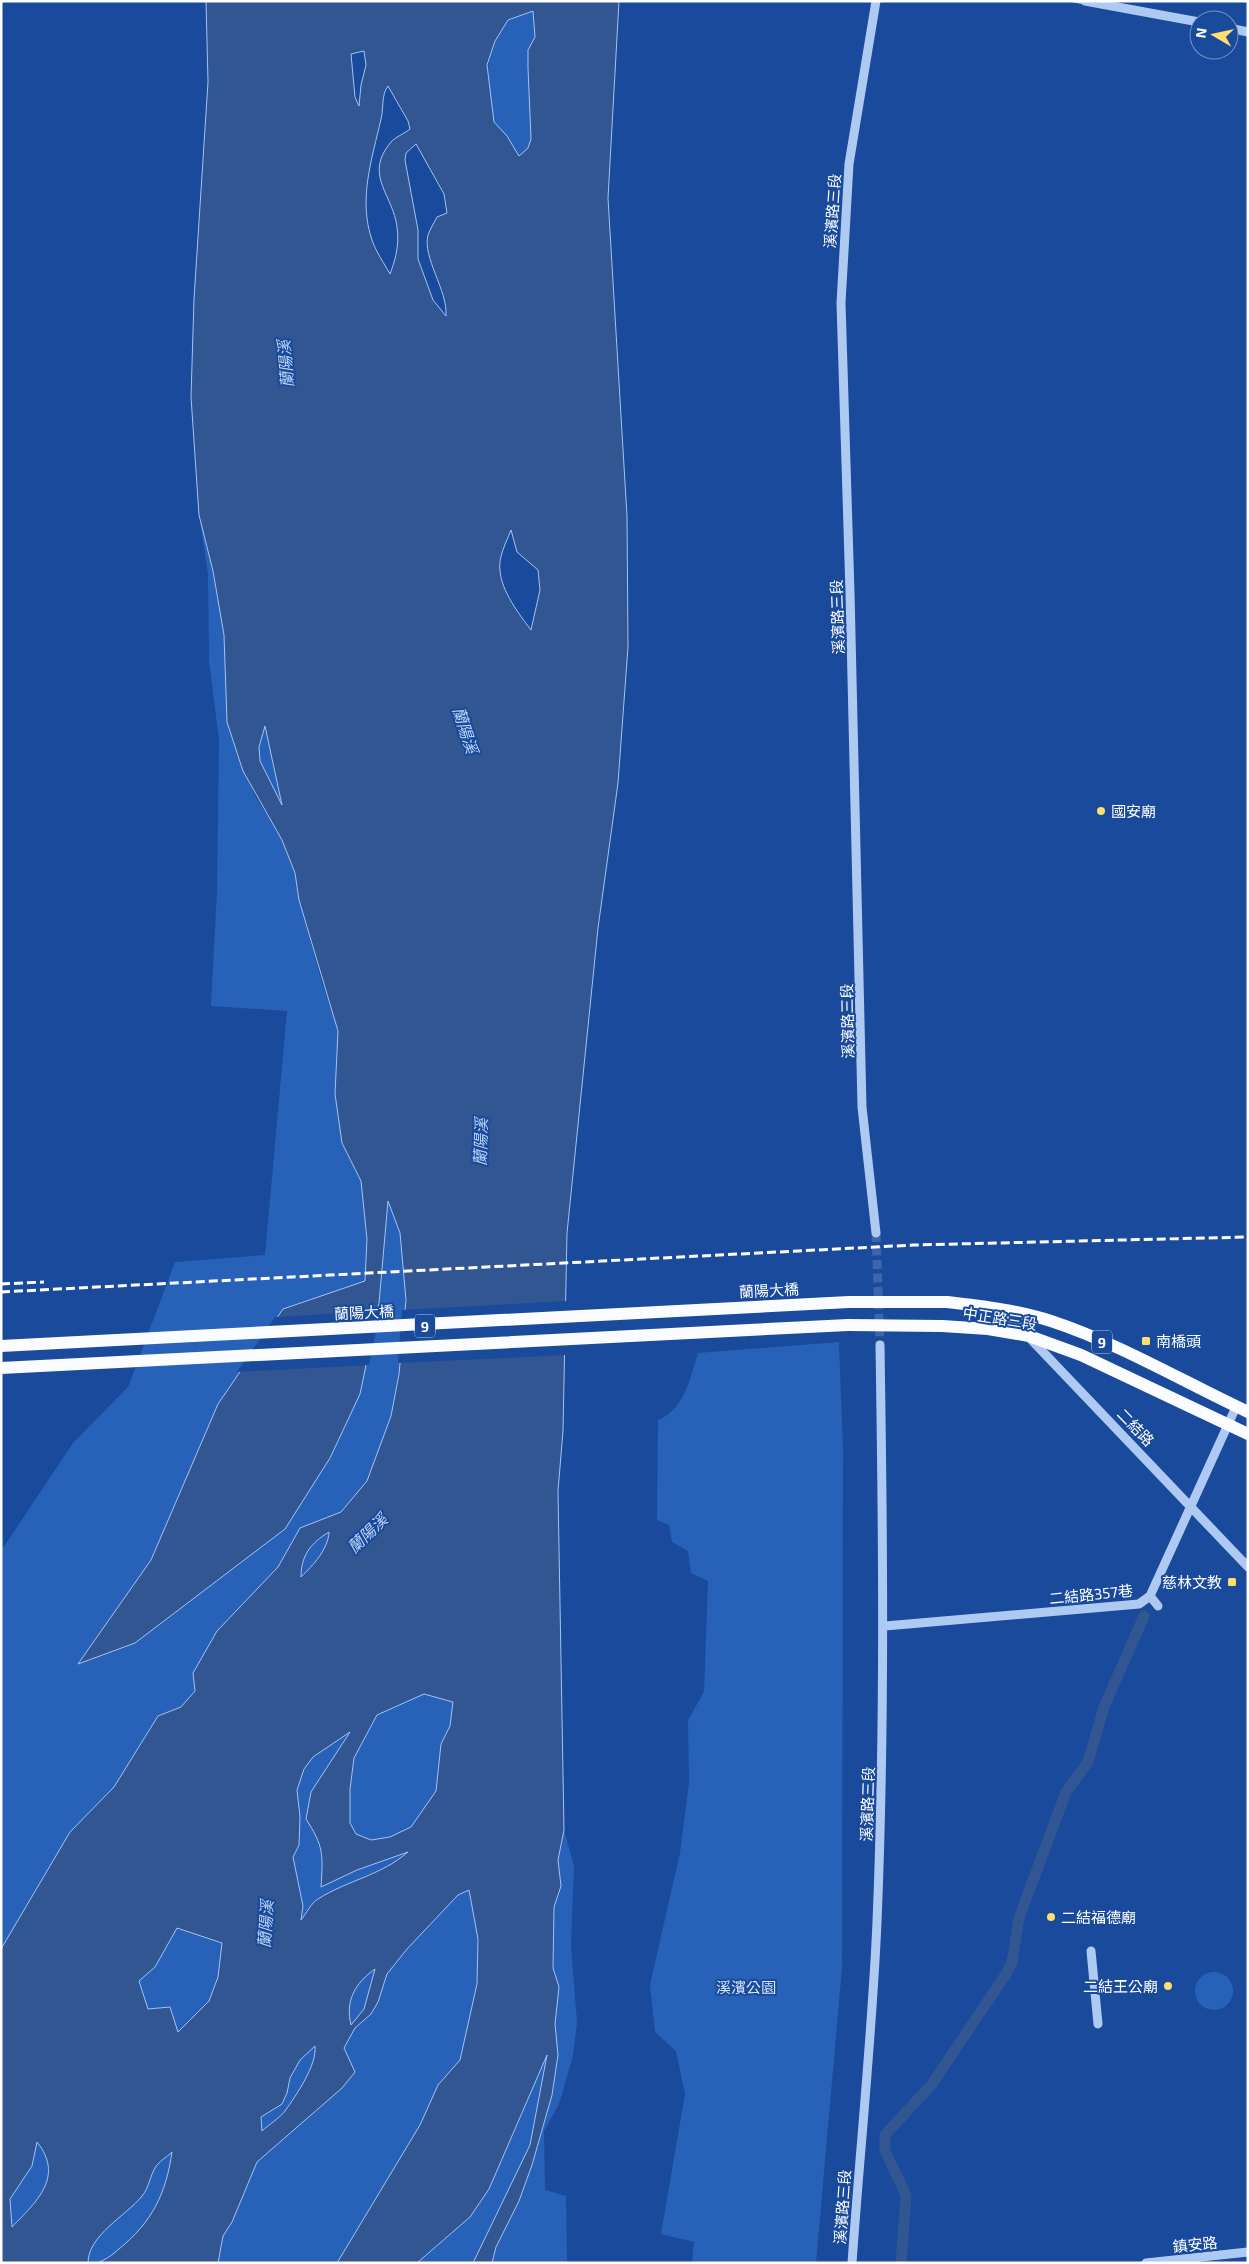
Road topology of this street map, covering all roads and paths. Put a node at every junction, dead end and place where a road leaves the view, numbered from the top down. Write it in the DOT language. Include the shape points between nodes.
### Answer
graph roads {
  1 [pos="876,1"];
  2 [pos="1085,1"];
  3 [pos="1189,20"];
  4 [pos="876,1233"];
  5 [pos="848,1302"];
  6 [pos="1002,1309"];
  7 [pos="1029,1336"];
  8 [pos="880,1345"];
  9 [pos="1,1346"];
  10 [pos="1,1368"];
  11 [pos="1242,1410"];
  12 [pos="1228,1424"];
  13 [pos="1248,1434"];
  14 [pos="1192,1506"];
  15 [pos="1248,1567"];
  16 [pos="1150,1596"];
  17 [pos="1158,1606"];
  18 [pos="884,1626"];
  19 [pos="1091,1950"];
  20 [pos="1098,2024"];
  21 [pos="1248,2252"];
  22 [pos="852,2263"];
  23 [pos="1146,2263"];
  1 -- 4 [label="street, 溪濱路三段" via="849,164 841,303 862,1108"];
  2 -- 3 [label="street"];
  5 -- 6 [label="main road, 中正路三段 / 9, bridge" via="947,1302"];
  5 -- 9 [label="main road, 蘭陽大橋 / 9"];
  6 -- 7 [label="street, 二結路"];
  6 -- 11 [label="main road, 中正路三段 / 9" via="1051,1321 1089,1335"];
  7 -- 10 [label="main road, 中正路三段 / 9, bridge" via="942,1326 848,1325"];
  7 -- 12 [label="main road, 中正路三段 / 9" via="1081,1355"];
  7 -- 14 [label="street, 二結路"];
  8 -- 18 [label="street, 溪濱路三段"];
  11 -- 12 [label="street, 二結路357巷"];
  12 -- 13 [label="main road, 中正路三段 / 9"];
  12 -- 14 [label="street, 二結路357巷"];
  14 -- 15 [label="street, 二結路"];
  14 -- 16 [label="street, 二結路357巷"];
  16 -- 17 [label="street"];
  16 -- 18 [label="street, 二結路357巷" via="1140,1604 1120,1607"];
  18 -- 22 [label="street, 溪濱路三段" via="875,1955"];
  19 -- 20 [label="street"];
  21 -- 23 [label="street, 鎮安路"];
}
